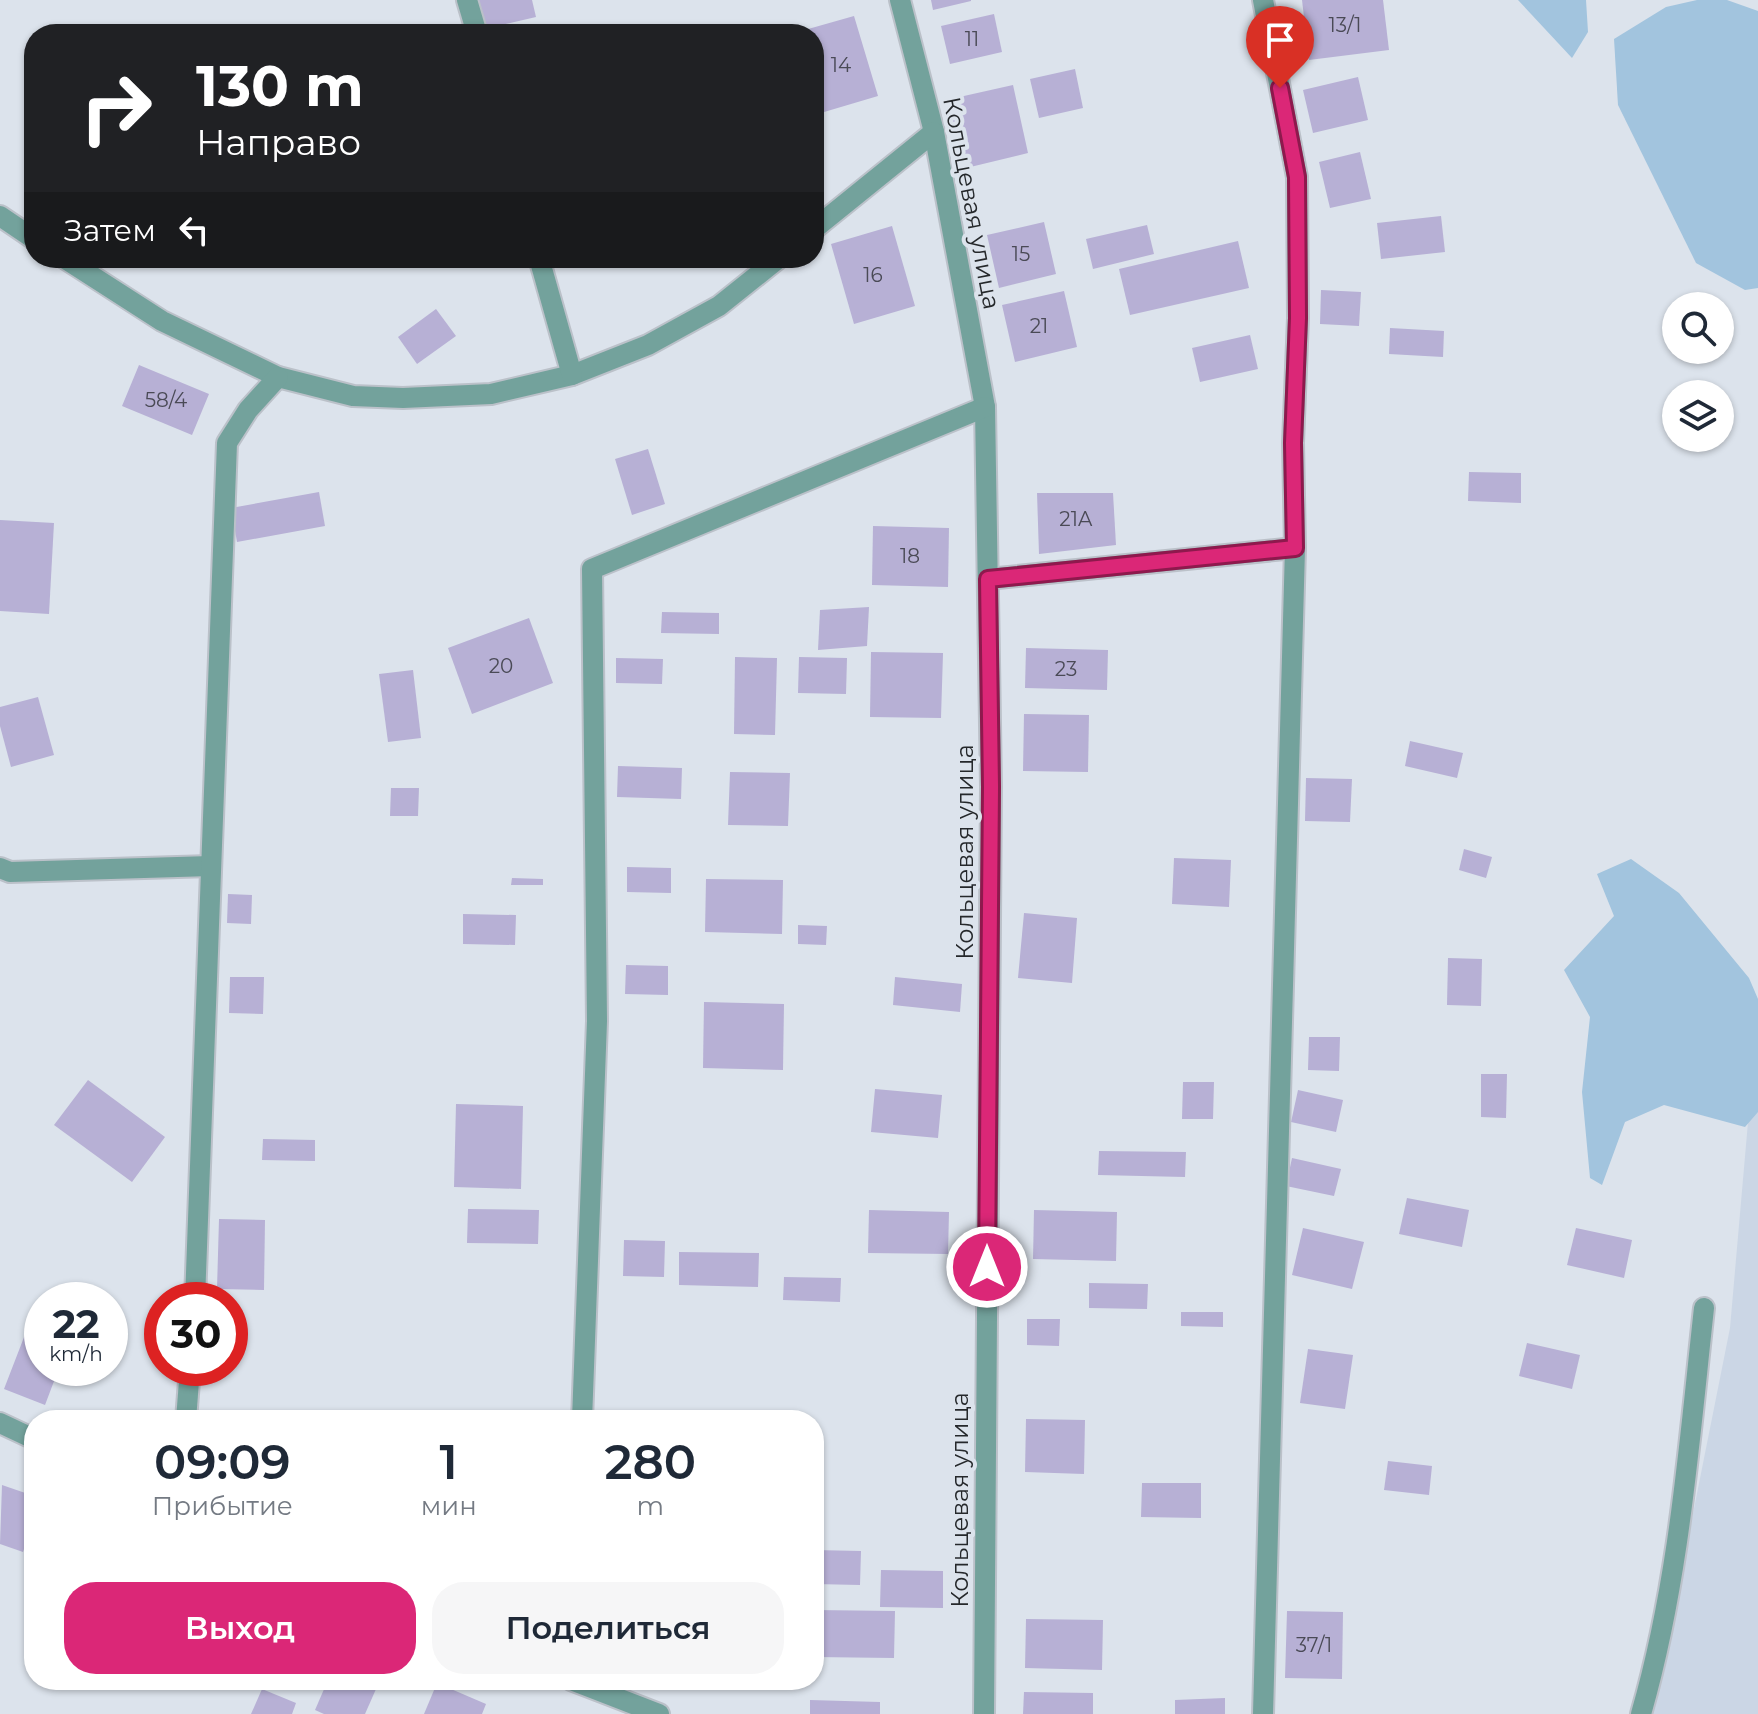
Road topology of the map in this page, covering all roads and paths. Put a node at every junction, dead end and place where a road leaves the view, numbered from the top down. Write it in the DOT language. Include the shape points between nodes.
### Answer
graph roads {
  1 [pos="467,0"];
  2 [pos="900,0"];
  3 [pos="1263,0"];
  4 [pos="474,24"];
  5 [pos="934,132"];
  6 [pos="0,216"];
  7 [pos="824,221"];
  8 [pos="24,232"];
  9 [pos="80,268"];
  10 [pos="542,268"];
  11 [pos="766,268"];
  12 [pos="572,375"];
  13 [pos="278,377"];
  14 [pos="985,407"];
  15 [pos="1295,548"];
  16 [pos="988,579"];
  17 [pos="211,866"];
  18 [pos="0,868"];
  19 [pos="196,1282"];
  20 [pos="1704,1308"];
  21 [pos="189,1386"];
  22 [pos="187,1410"];
  23 [pos="582,1410"];
  24 [pos="0,1423"];
  25 [pos="24,1434"];
  26 [pos="598,1690"];
  27 [pos="659,1714"];
  28 [pos="984,1714"];
  29 [pos="1263,1714"];
  30 [pos="1641,1714"];
  1 -- 4 [label="street"];
  2 -- 5 [label="street, Кольцевая улица"];
  3 -- 15 [label="street" via="1297,177"];
  5 -- 7 [label="street"];
  5 -- 14 [label="street, Кольцевая улица"];
  6 -- 8 [label="street"];
  9 -- 13 [label="street" via="162,321"];
  10 -- 12 [label="street"];
  11 -- 12 [label="street" via="719,306 648,345"];
  12 -- 13 [label="street" via="491,394 403,398 353,396"];
  13 -- 17 [label="street" via="227,443"];
  14 -- 16 [label="street, Кольцевая улица"];
  14 -- 23 [label="street" via="592,569 597,1021"];
  15 -- 16 [label="street"];
  15 -- 29 [label="street"];
  16 -- 28 [label="street, Кольцевая улица"];
  17 -- 18 [label="street" via="10,872"];
  17 -- 19 [label="street"];
  20 -- 30 [label="street" via="1673,1563 1659,1650"];
  21 -- 22 [label="street"];
  24 -- 25 [label="street"];
  26 -- 27 [label="street"];
}
